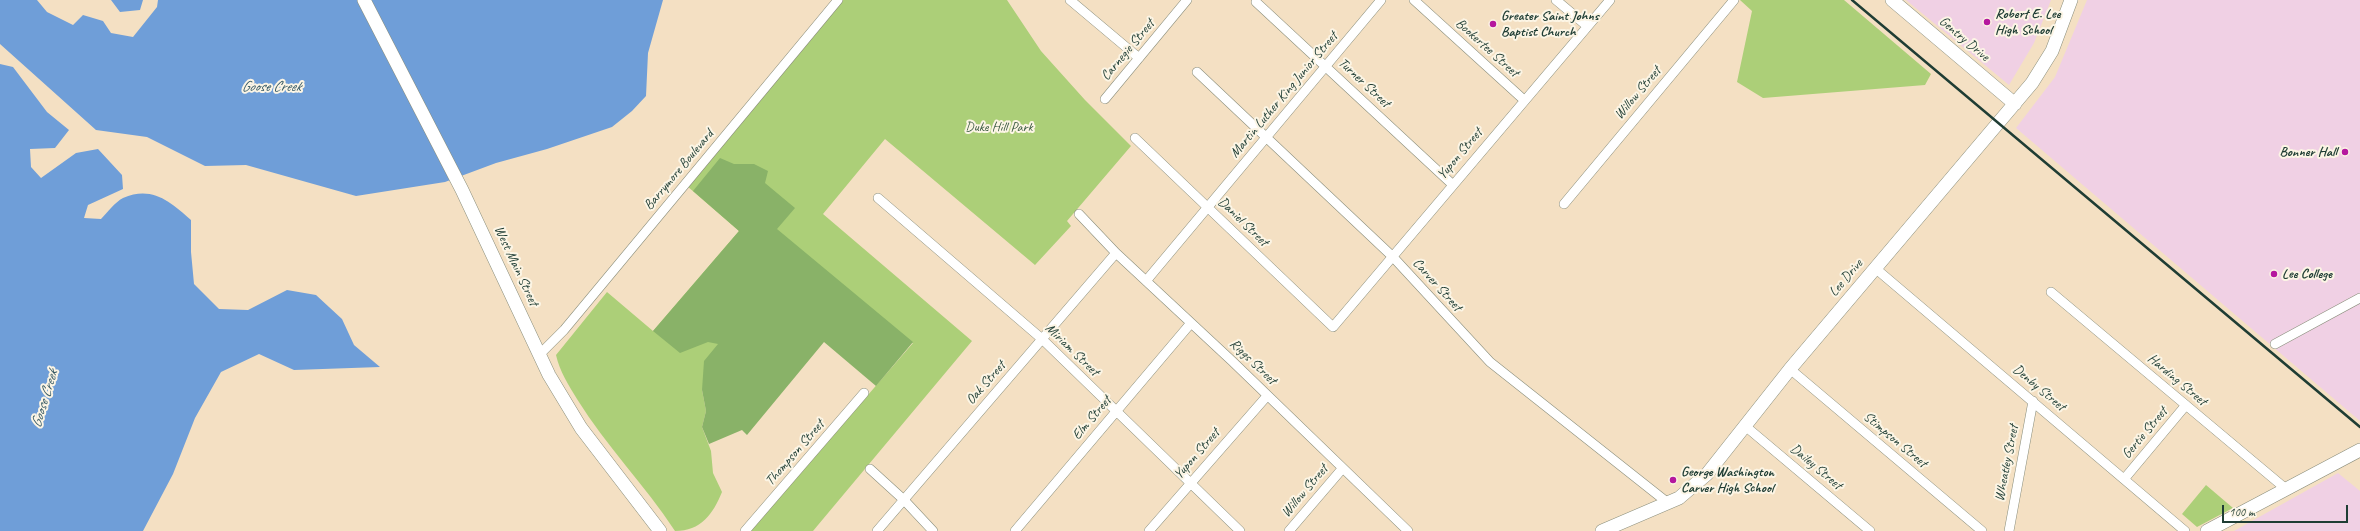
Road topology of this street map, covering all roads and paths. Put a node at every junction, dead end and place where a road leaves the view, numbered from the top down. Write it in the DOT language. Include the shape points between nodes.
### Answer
graph roads {
  1 [pos="364,0"];
  2 [pos="838,0"];
  3 [pos="1070,0"];
  4 [pos="1187,0"];
  5 [pos="1381,0"];
  6 [pos="1414,0"];
  7 [pos="1556,0"];
  8 [pos="1610,0"];
  9 [pos="1734,0"];
  10 [pos="1892,0"];
  11 [pos="2071,0"];
  12 [pos="1256,2"];
  13 [pos="1587,26"];
  14 [pos="1139,58"];
  15 [pos="1326,67"];
  16 [pos="1197,72"];
  17 [pos="1105,99"];
  18 [pos="1524,100"];
  19 [pos="2015,104"];
  20 [pos="1135,138"];
  21 [pos="1266,138"];
  22 [pos="1453,185"];
  23 [pos="878,198"];
  24 [pos="1564,204"];
  25 [pos="1208,208"];
  26 [pos="1079,214"];
  27 [pos="1116,253"];
  28 [pos="1394,257"];
  29 [pos="1875,268"];
  30 [pos="1146,281"];
  31 [pos="2051,292"];
  32 [pos="2360,298"];
  33 [pos="1191,323"];
  34 [pos="1333,327"];
  35 [pos="1042,340"];
  36 [pos="2275,344"];
  37 [pos="539,355"];
  38 [pos="1790,369"];
  39 [pos="864,393"];
  40 [pos="1267,396"];
  41 [pos="2033,401"];
  42 [pos="2186,405"];
  43 [pos="1116,412"];
  44 [pos="1744,425"];
  45 [pos="2360,450"];
  46 [pos="870,469"];
  47 [pos="1342,469"];
  48 [pos="2125,478"];
  49 [pos="1190,483"];
  50 [pos="2286,489"];
  51 [pos="904,500"];
  52 [pos="1668,503"];
  53 [pos="660,531"];
  54 [pos="745,531"];
  55 [pos="877,531"];
  56 [pos="933,531"];
  57 [pos="1015,531"];
  58 [pos="1149,531"];
  59 [pos="1240,531"];
  60 [pos="1289,531"];
  61 [pos="1408,531"];
  62 [pos="1602,531"];
  63 [pos="1870,531"];
  64 [pos="1982,531"];
  65 [pos="2009,531"];
  66 [pos="2185,531"];
  67 [pos="2207,531"];
  1 -- 37 [label="main road, West Main Street" via="462,190"];
  2 -- 37 [label="street, Barrymore Boulevard" via="564,330"];
  3 -- 14 [label="street"];
  4 -- 14 [label="street, Carnegie Street"];
  5 -- 15 [label="street, Martin Luther King Junior Street"];
  6 -- 18 [label="street, Bookertee Street"];
  7 -- 13 [label="street"];
  8 -- 13 [label="street, Yupon Street"];
  9 -- 24 [label="street, Willow Street"];
  10 -- 19 [label="main road, Gentry Drive"];
  11 -- 19 [label="main road, Lee Drive" via="2052,51"];
  12 -- 15 [label="street, Turner Street"];
  13 -- 18 [label="street, Yupon Street"];
  14 -- 17 [label="street, Carnegie Street"];
  15 -- 21 [label="street, Martin Luther King Junior Street"];
  15 -- 22 [label="street, Turner Street"];
  16 -- 21 [label="street, Carver Street"];
  18 -- 22 [label="street, Yupon Street"];
  19 -- 29 [label="main road, Lee Drive"];
  20 -- 25 [label="street, Daniel Street"];
  21 -- 25 [label="street, Martin Luther King Junior Street"];
  21 -- 28 [label="street, Carver Street"];
  22 -- 28 [label="street, Yupon Street"];
  23 -- 35 [label="street, Miriam Street"];
  25 -- 30 [label="street, Martin Luther King Junior Street"];
  25 -- 34 [label="street, Daniel Street"];
  26 -- 27 [label="street, Riggs Street"];
  27 -- 30 [label="street, Riggs Street"];
  27 -- 35 [label="street, Oak Street"];
  28 -- 34 [label="street, Yupon Street"];
  28 -- 52 [label="street, Carver Street" via="1490,362"];
  29 -- 38 [label="main road, Lee Drive"];
  29 -- 41 [label="street, Denby Street"];
  30 -- 33 [label="street, Riggs Street"];
  31 -- 42 [label="street, Harding Street"];
  32 -- 36 [label="street"];
  33 -- 40 [label="street, Riggs Street"];
  33 -- 43 [label="street, Elm Street"];
  35 -- 43 [label="street, Miriam Street"];
  35 -- 51 [label="street, Oak Street"];
  37 -- 53 [label="main road, West Main Street" via="581,428"];
  38 -- 44 [label="main road, Lee Drive"];
  38 -- 64 [label="street, Stimpson Street"];
  39 -- 54 [label="street, Thompson Street"];
  40 -- 47 [label="street, Riggs Street"];
  40 -- 49 [label="street, Yupon Street"];
  41 -- 48 [label="street, Denby Street"];
  41 -- 65 [label="street, Wheatley Street"];
  42 -- 48 [label="street, Gertie Street"];
  42 -- 50 [label="street, Harding Street"];
  43 -- 49 [label="street, Miriam Street"];
  43 -- 57 [label="street, Elm Street"];
  44 -- 52 [label="main road, Lee Drive" via="1707,474 1690,490"];
  44 -- 63 [label="street, Dailey Street"];
  45 -- 50 [label="main road"];
  46 -- 51 [label="street"];
  47 -- 60 [label="street, Willow Street"];
  47 -- 61 [label="street, Riggs Street"];
  48 -- 66 [label="street, Denby Street"];
  49 -- 58 [label="street, Yupon Street"];
  49 -- 59 [label="street, Miriam Street"];
  50 -- 67 [label="main road"];
  51 -- 55 [label="street, Oak Street"];
  51 -- 56 [label="street"];
  52 -- 62 [label="main road, Lee Drive"];
}
